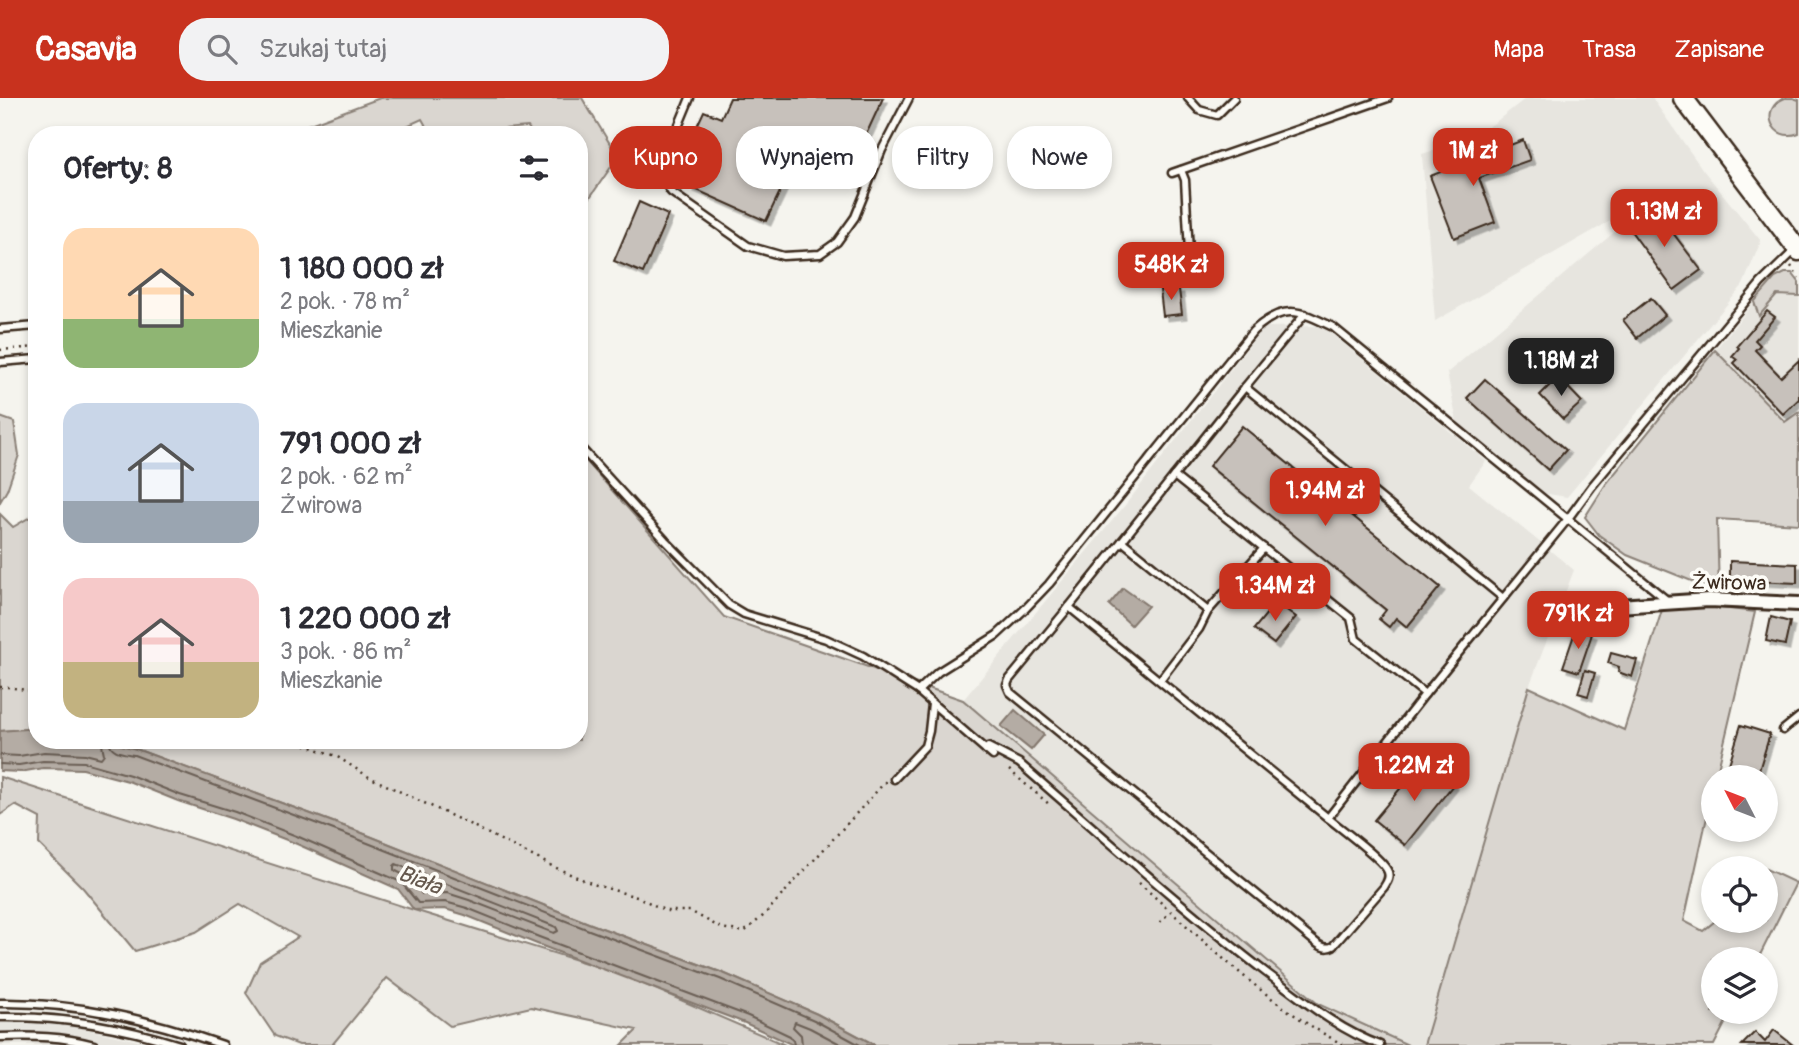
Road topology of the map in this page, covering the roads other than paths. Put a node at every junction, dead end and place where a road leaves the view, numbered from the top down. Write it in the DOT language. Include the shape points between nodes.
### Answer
graph roads {
  1 [pos="690,98"];
  2 [pos="909,98"];
  3 [pos="1188,98"];
  4 [pos="1234,98"];
  5 [pos="1388,98"];
  6 [pos="1683,98"];
  7 [pos="1181,170"];
  8 [pos="1172,173"];
  9 [pos="1798,250"];
  10 [pos="1190,270"];
  11 [pos="1305,313"];
  12 [pos="28,327"];
  13 [pos="0,329"];
  14 [pos="28,360"];
  15 [pos="0,362"];
  16 [pos="1245,387"];
  17 [pos="588,456"];
  18 [pos="1174,476"];
  19 [pos="1567,520"];
  20 [pos="1122,541"];
  21 [pos="1264,548"];
  22 [pos="1503,598"];
  23 [pos="1670,602"];
  24 [pos="1799,604"];
  25 [pos="1618,606"];
  26 [pos="1069,607"];
  27 [pos="1208,611"];
  28 [pos="1160,680"];
  29 [pos="918,691"];
  30 [pos="1425,694"];
  31 [pos="932,704"];
  32 [pos="1799,717"];
  33 [pos="1783,730"];
  34 [pos="986,750"];
  35 [pos="993,756"];
  36 [pos="894,779"];
  37 [pos="1328,818"];
  38 [pos="0,1003"];
  39 [pos="0,1017"];
  40 [pos="0,1037"];
  41 [pos="94,1045"];
  42 [pos="180,1045"];
  43 [pos="223,1045"];
  44 [pos="1380,1045"];
  1 -- 2 [label="lane" via="659,173 671,192 748,246 783,256 820,254 837,242 855,217"];
  3 -- 4 [label="lane" via="1199,110 1217,115"];
  5 -- 7 [label="lane"];
  6 -- 9 [label="main road"];
  7 -- 8 [label="lane"];
  7 -- 10 [label="lane"];
  9 -- 19 [label="lane" via="1760,283"];
  11 -- 16 [label="lane"];
  11 -- 19 [label="lane" via="1333,327"];
  11 -- 29 [label="lane" via="1291,311 1267,318 1253,331 1041,592 997,635 938,672"];
  12 -- 13 [label="lane"];
  14 -- 15 [label="lane"];
  16 -- 18 [label="lane"];
  16 -- 22 [label="lane"];
  17 -- 29 [label="lane" via="729,605 744,614 826,639"];
  18 -- 20 [label="lane"];
  18 -- 21 [label="lane"];
  19 -- 22 [label="lane"];
  19 -- 23 [label="lane"];
  20 -- 26 [label="lane"];
  20 -- 27 [label="lane"];
  21 -- 27 [label="lane"];
  21 -- 30 [label="lane" via="1351,618 1356,639"];
  22 -- 30 [label="lane"];
  23 -- 24 [label="street, Żwirowa"];
  23 -- 25 [label="street, Żwirowa"];
  26 -- 28 [label="lane"];
  26 -- 37 [label="lane" via="1009,680 1010,692 1321,947 1329,948 1384,887 1389,874"];
  27 -- 28 [label="lane"];
  28 -- 37 [label="lane"];
  29 -- 31 [label="lane"];
  30 -- 37 [label="lane"];
  31 -- 34 [label="lane"];
  31 -- 36 [label="lane" via="925,746"];
  32 -- 33 [label="lane"];
  34 -- 35 [label="lane"];
  34 -- 44 [label="lane" via="988,747 1019,763 1240,953 1323,1016"];
  38 -- 43 [label="lane" via="132,1017"];
  39 -- 42 [label="lane" via="92,1024"];
  40 -- 41 [label="lane" via="49,1036"];
}
